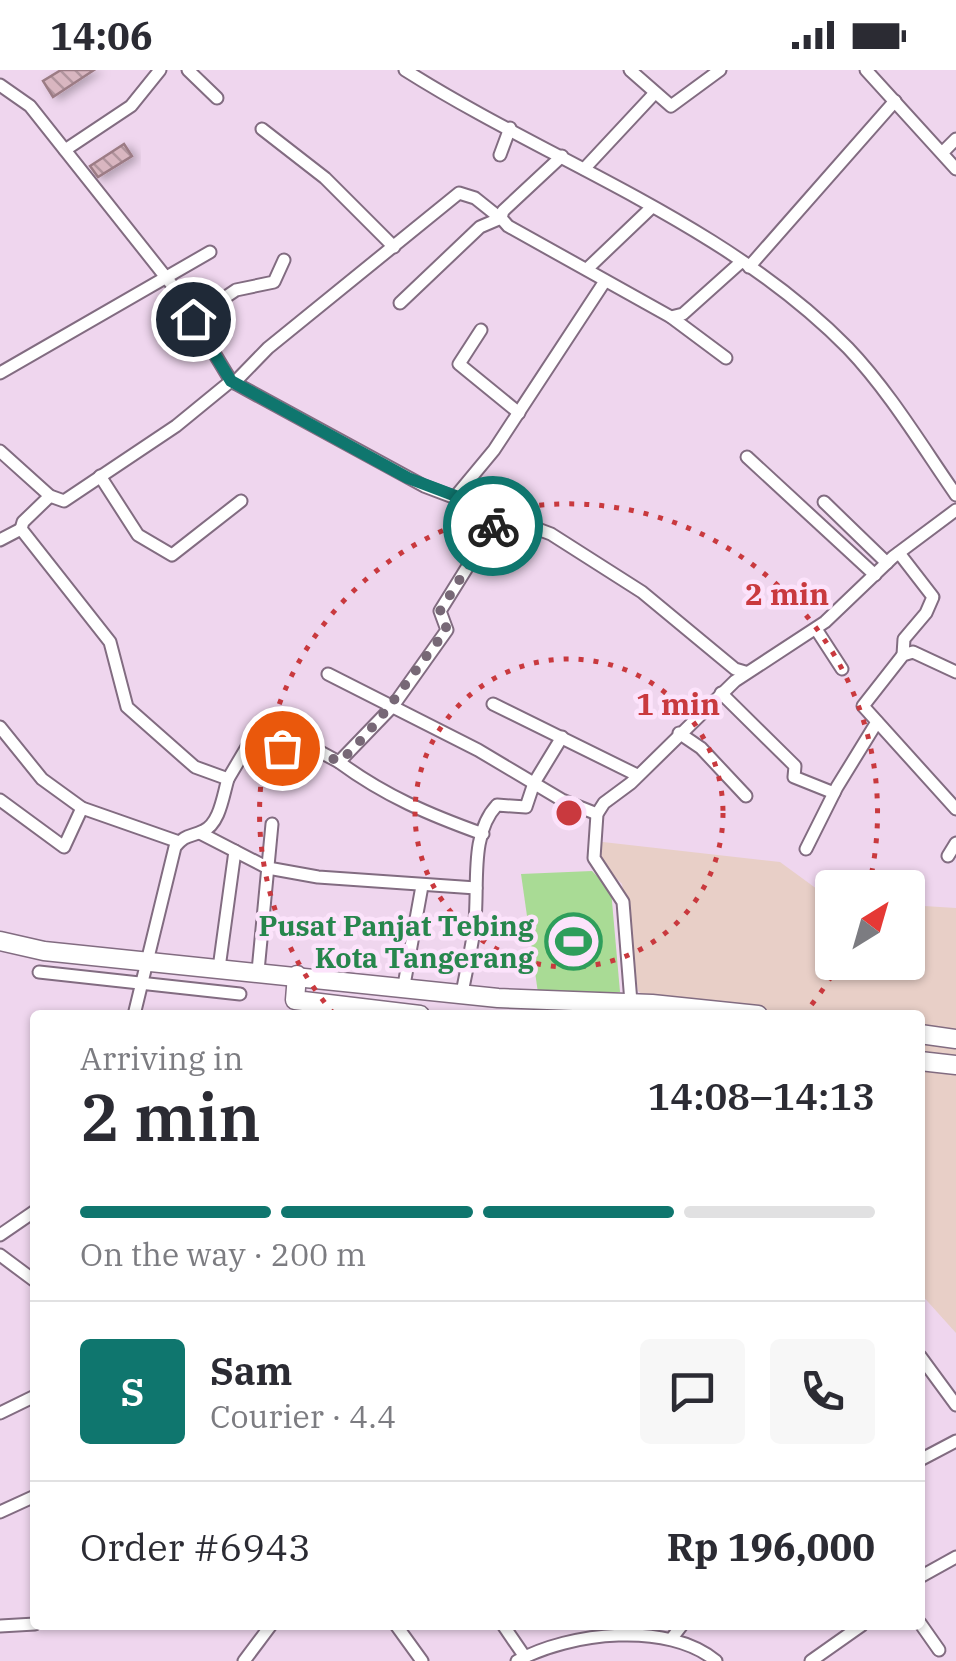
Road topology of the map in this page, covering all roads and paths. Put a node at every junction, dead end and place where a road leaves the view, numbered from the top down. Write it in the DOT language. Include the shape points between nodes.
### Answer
graph roads {
  1 [pos="160,70"];
  2 [pos="188,70"];
  3 [pos="405,70"];
  4 [pos="630,70"];
  5 [pos="720,70"];
  6 [pos="866,70"];
  7 [pos="0,85"];
  8 [pos="654,94"];
  9 [pos="217,98"];
  10 [pos="896,101"];
  11 [pos="510,128"];
  12 [pos="262,129"];
  13 [pos="956,139"];
  14 [pos="65,150"];
  15 [pos="943,152"];
  16 [pos="500,155"];
  17 [pos="562,156"];
  18 [pos="584,169"];
  19 [pos="956,169"];
  20 [pos="652,206"];
  21 [pos="500,218"];
  22 [pos="394,246"];
  23 [pos="210,252"];
  24 [pos="284,260"];
  25 [pos="745,264"];
  26 [pos="587,269"];
  27 [pos="168,280"];
  28 [pos="604,280"];
  29 [pos="400,303"];
  30 [pos="672,318"];
  31 [pos="193,319"];
  32 [pos="481,330"];
  33 [pos="726,358"];
  34 [pos="0,373"];
  35 [pos="233,382"];
  36 [pos="519,413"];
  37 [pos="0,451"];
  38 [pos="746,458"];
  39 [pos="100,476"];
  40 [pos="956,495"];
  41 [pos="50,496"];
  42 [pos="454,497"];
  43 [pos="242,501"];
  44 [pos="824,502"];
  45 [pos="956,510"];
  46 [pos="501,513"];
  47 [pos="22,529"];
  48 [pos="0,540"];
  49 [pos="899,553"];
  50 [pos="887,563"];
  51 [pos="874,575"];
  52 [pos="816,629"];
  53 [pos="904,654"];
  54 [pos="842,669"];
  55 [pos="746,672"];
  56 [pos="956,672"];
  57 [pos="328,674"];
  58 [pos="721,693"];
  59 [pos="493,704"];
  60 [pos="393,706"];
  61 [pos="878,722"];
  62 [pos="0,727"];
  63 [pos="678,733"];
  64 [pos="562,737"];
  65 [pos="339,762"];
  66 [pos="637,775"];
  67 [pos="228,779"];
  68 [pos="534,783"];
  69 [pos="834,794"];
  70 [pos="746,796"];
  71 [pos="0,800"];
  72 [pos="82,808"];
  73 [pos="956,809"];
  74 [pos="598,814"];
  75 [pos="272,824"];
  76 [pos="200,833"];
  77 [pos="484,834"];
  78 [pos="179,842"];
  79 [pos="956,843"];
  80 [pos="806,849"];
  81 [pos="235,850"];
  82 [pos="948,856"];
  83 [pos="268,868"];
  84 [pos="422,886"];
  85 [pos="476,888"];
  86 [pos="0,942"];
  87 [pos="219,968"];
  88 [pos="39,972"];
  89 [pos="143,972"];
  90 [pos="258,972"];
  91 [pos="404,985"];
  92 [pos="296,987"];
  93 [pos="240,994"];
  94 [pos="462,994"];
  95 [pos="565,1008"];
  96 [pos="632,1009"];
  97 [pos="135,1010"];
  98 [pos="398,1010"];
  99 [pos="925,1035"];
  100 [pos="956,1039"];
  101 [pos="925,1062"];
  102 [pos="956,1066"];
  103 [pos="30,1214"];
  104 [pos="0,1235"];
  105 [pos="0,1255"];
  106 [pos="30,1277"];
  107 [pos="925,1363"];
  108 [pos="30,1399"];
  109 [pos="956,1405"];
  110 [pos="0,1414"];
  111 [pos="956,1442"];
  112 [pos="925,1458"];
  113 [pos="30,1498"];
  114 [pos="0,1512"];
  115 [pos="956,1557"];
  116 [pos="925,1574"];
  117 [pos="30,1624"];
  118 [pos="0,1626"];
  119 [pos="267,1630"];
  120 [pos="400,1630"];
  121 [pos="506,1630"];
  122 [pos="662,1630"];
  123 [pos="677,1630"];
  124 [pos="855,1630"];
  125 [pos="925,1630"];
  126 [pos="669,1638"];
  127 [pos="940,1650"];
  128 [pos="521,1659"];
  129 [pos="244,1661"];
  130 [pos="422,1661"];
  131 [pos="716,1661"];
  132 [pos="810,1661"];
  1 -- 14 [label="street" via="131,106"];
  2 -- 9 [label="street"];
  3 -- 11 [label="street"];
  4 -- 8 [label="street"];
  5 -- 8 [label="street" via="677,105"];
  6 -- 10 [label="street"];
  7 -- 14 [label="street" via="30,106"];
  8 -- 18 [label="street"];
  10 -- 15 [label="street"];
  10 -- 25 [label="street"];
  11 -- 16 [label="street"];
  11 -- 17 [label="street"];
  12 -- 22 [label="street" via="325,178"];
  13 -- 15 [label="street"];
  14 -- 27 [label="street"];
  15 -- 19 [label="street"];
  17 -- 18 [label="street"];
  17 -- 21 [label="street"];
  18 -- 20 [label="street"];
  20 -- 25 [label="street"];
  20 -- 26 [label="street"];
  21 -- 22 [label="street" via="459,194"];
  21 -- 26 [label="street"];
  21 -- 29 [label="street" via="480,227"];
  22 -- 35 [label="street"];
  23 -- 27 [label="street"];
  24 -- 31 [label="street" via="274,282 236,290"];
  25 -- 30 [label="street"];
  25 -- 40 [label="street" via="850,351"];
  26 -- 28 [label="street"];
  27 -- 31 [label="street"];
  27 -- 34 [label="street"];
  28 -- 30 [label="street"];
  28 -- 36 [label="street"];
  30 -- 33 [label="street"];
  31 -- 35 [label="street"];
  32 -- 36 [label="street" via="458,364"];
  35 -- 39 [label="street"];
  35 -- 42 [label="street"];
  36 -- 42 [label="street"];
  37 -- 41 [label="street"];
  38 -- 51 [label="street"];
  39 -- 41 [label="street" via="64,501"];
  39 -- 43 [label="street" via="138,536 172,556"];
  41 -- 47 [label="street"];
  42 -- 46 [label="street"];
  44 -- 50 [label="street"];
  45 -- 49 [label="street"];
  46 -- 55 [label="street" via="609,570"];
  46 -- 60 [label="street" via="440,611 447,630"];
  47 -- 48 [label="street"];
  47 -- 67 [label="street" via="110,642 128,707 195,768"];
  49 -- 50 [label="street"];
  49 -- 53 [label="street" via="933,591 926,613 904,639"];
  50 -- 51 [label="street"];
  51 -- 52 [label="street"];
  52 -- 54 [label="street"];
  52 -- 55 [label="street"];
  53 -- 56 [label="street"];
  53 -- 61 [label="street" via="863,706"];
  55 -- 58 [label="street"];
  57 -- 60 [label="street"];
  58 -- 63 [label="street"];
  58 -- 69 [label="street" via="795,766 794,777"];
  59 -- 64 [label="street"];
  60 -- 65 [label="street"];
  60 -- 68 [label="street"];
  61 -- 69 [label="street"];
  61 -- 73 [label="street"];
  62 -- 72 [label="street" via="42,779"];
  63 -- 66 [label="street"];
  63 -- 70 [label="street"];
  64 -- 66 [label="street"];
  64 -- 68 [label="street"];
  65 -- 67 [label="street" via="315,749 292,752 254,735"];
  65 -- 77 [label="street" via="376,790"];
  66 -- 74 [label="street"];
  67 -- 76 [label="street" via="214,822"];
  68 -- 74 [label="street"];
  68 -- 77 [label="street" via="522,810 494,807"];
  69 -- 80 [label="street"];
  71 -- 72 [label="street" via="64,848"];
  72 -- 78 [label="street"];
  74 -- 96 [label="street" via="594,858 623,902"];
  75 -- 83 [label="street"];
  76 -- 78 [label="street"];
  76 -- 81 [label="street"];
  77 -- 85 [label="street"];
  78 -- 89 [label="street"];
  79 -- 82 [label="street"];
  81 -- 83 [label="street"];
  81 -- 87 [label="street"];
  83 -- 84 [label="street"];
  83 -- 90 [label="street"];
  84 -- 85 [label="street"];
  84 -- 91 [label="street"];
  85 -- 94 [label="street"];
  86 -- 89 [label="street"];
  87 -- 89 [label="street"];
  87 -- 90 [label="street"];
  88 -- 89 [label="street"];
  89 -- 93 [label="street"];
  89 -- 97 [label="street"];
  90 -- 92 [label="street"];
  91 -- 92 [label="street"];
  91 -- 94 [label="street"];
  92 -- 98 [label="street"];
  94 -- 95 [label="street"];
  95 -- 96 [label="street"];
  99 -- 100 [label="street"];
  101 -- 102 [label="street"];
  103 -- 104 [label="street"];
  105 -- 106 [label="street"];
  107 -- 109 [label="street"];
  108 -- 110 [label="street"];
  111 -- 112 [label="street"];
  113 -- 114 [label="street"];
  115 -- 116 [label="street"];
  117 -- 118 [label="street"];
  119 -- 129 [label="street"];
  120 -- 130 [label="street"];
  121 -- 128 [label="street"];
  122 -- 126 [label="street"];
  123 -- 126 [label="street"];
  124 -- 132 [label="street"];
  125 -- 127 [label="street"];
  126 -- 128 [label="street" via="582,1641"];
  126 -- 131 [label="street"];
}
